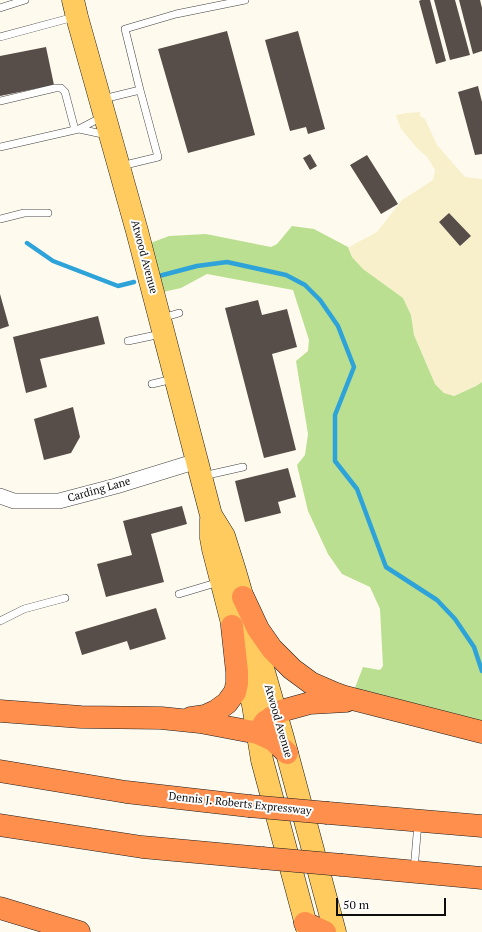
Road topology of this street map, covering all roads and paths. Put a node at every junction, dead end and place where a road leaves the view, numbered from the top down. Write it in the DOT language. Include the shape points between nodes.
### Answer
graph roads {
  1 [pos="25,0"];
  2 [pos="244,0"];
  3 [pos="0,8"];
  4 [pos="75,8"];
  5 [pos="0,37"];
  6 [pos="140,90"];
  7 [pos="0,102"];
  8 [pos="105,117"];
  9 [pos="77,130"];
  10 [pos="0,147"];
  11 [pos="119,167"];
  12 [pos="48,213"];
  13 [pos="0,219"];
  14 [pos="167,322"];
  15 [pos="128,341"];
  16 [pos="175,378"];
  17 [pos="152,384"];
  18 [pos="243,467"];
  19 [pos="199,469"];
  20 [pos="0,496"];
  21 [pos="211,515"];
  22 [pos="221,582"];
  23 [pos="179,594"];
  24 [pos="243,597"];
  25 [pos="64,598"];
  26 [pos="0,621"];
  27 [pos="232,626"];
  28 [pos="383,707"];
  29 [pos="0,711"];
  30 [pos="276,714"];
  31 [pos="161,718"];
  32 [pos="482,732"];
  33 [pos="258,733"];
  34 [pos="287,753"];
  35 [pos="0,771"];
  36 [pos="418,820"];
  37 [pos="0,825"];
  38 [pos="482,826"];
  39 [pos="414,872"];
  40 [pos="482,878"];
  41 [pos="0,908"];
  42 [pos="306,928"];
  43 [pos="79,932"];
  44 [pos="325,932"];
  45 [pos="335,932"];
  1 -- 3 [label="lane"];
  2 -- 6 [label="lane" via="176,14 125,29"];
  4 -- 5 [label="lane"];
  4 -- 8 [label="main road, Atwood Avenue"];
  6 -- 8 [label="lane"];
  6 -- 11 [label="lane" via="158,157"];
  7 -- 9 [label="lane" via="61,88 65,92"];
  8 -- 9 [label="lane"];
  8 -- 9 [label="lane"];
  8 -- 11 [label="main road, Atwood Avenue"];
  9 -- 10 [label="lane"];
  11 -- 14 [label="main road, Atwood Avenue"];
  12 -- 13 [label="lane" via="24,213"];
  14 -- 15 [label="lane"];
  14 -- 16 [label="main road, Atwood Avenue"];
  16 -- 17 [label="lane"];
  16 -- 19 [label="main road, Atwood Avenue"];
  18 -- 19 [label="lane"];
  19 -- 20 [label="street, Carding Lane" via="36,506"];
  19 -- 21 [label="main road, Atwood Avenue"];
  21 -- 22 [label="main road, Atwood Avenue" via="210,538"];
  21 -- 24 [label="main road, Atwood Avenue" via="226,540"];
  22 -- 23 [label="lane"];
  22 -- 27 [label="main road, Atwood Avenue"];
  24 -- 28 [label="highway" via="262,637 292,670 334,693"];
  24 -- 30 [label="main road, Atwood Avenue"];
  25 -- 26 [label="lane" via="24,610"];
  27 -- 31 [label="highway" via="237,678 236,688 230,700 222,708 205,716"];
  27 -- 33 [label="main road, Atwood Avenue"];
  28 -- 30 [label="highway" via="358,702 327,701 301,705"];
  28 -- 32 [label="highway"];
  29 -- 31 [label="highway" via="81,717"];
  30 -- 33 [label="highway"];
  30 -- 34 [label="main road, Atwood Avenue"];
  31 -- 33 [label="highway" via="200,722"];
  33 -- 34 [label="highway" via="273,740"];
  33 -- 42 [label="main road, Atwood Avenue" via="262,760"];
  34 -- 45 [label="main road, Atwood Avenue"];
  35 -- 36 [label="highway, Dennis J. Roberts Expressway, bridge" via="126,792 249,806"];
  36 -- 38 [label="highway, Dennis J. Roberts Expressway"];
  36 -- 39 [label="lane"];
  37 -- 39 [label="highway, bridge" via="142,847"];
  39 -- 40 [label="highway"];
  41 -- 43 [label="highway"];
  42 -- 44 [label="highway"];
}
